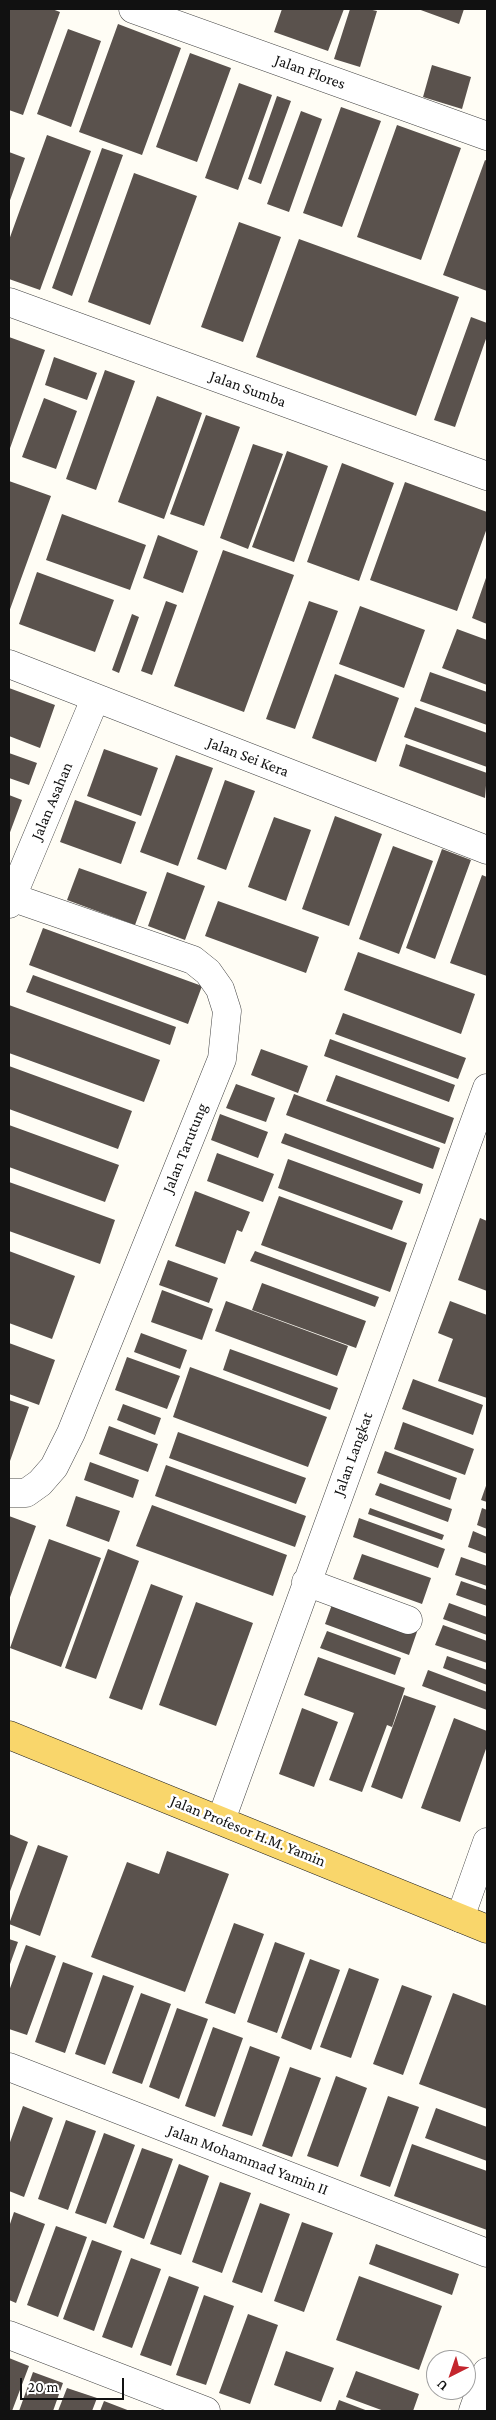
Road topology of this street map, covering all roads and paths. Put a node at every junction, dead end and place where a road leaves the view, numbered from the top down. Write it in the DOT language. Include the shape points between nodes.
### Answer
graph roads {
  1 [pos="133,9"];
  2 [pos="487,136"];
  3 [pos="9,302"];
  4 [pos="487,476"];
  5 [pos="9,664"];
  6 [pos="95,699"];
  7 [pos="487,850"];
  8 [pos="10,900"];
  9 [pos="487,1088"];
  10 [pos="9,1493"];
  11 [pos="306,1582"];
  12 [pos="408,1620"];
  13 [pos="9,1735"];
  14 [pos="221,1820"];
  15 [pos="487,1842"];
  16 [pos="460,1918"];
  17 [pos="487,1929"];
  18 [pos="9,2067"];
  19 [pos="487,2253"];
  20 [pos="9,2336"];
  21 [pos="487,2372"];
  22 [pos="206,2411"];
  23 [pos="473,2411"];
  1 -- 2 [label="street, Jalan Flores"];
  3 -- 4 [label="street, Jalan Sumba"];
  5 -- 6 [label="street, Jalan Sei Kera"];
  6 -- 7 [label="street, Jalan Sei Kera"];
  6 -- 8 [label="street, Jalan Asahan"];
  8 -- 10 [label="street, Jalan Tarutung" via="193,960 208,972 220,989 227,1011 222,1059 71,1433 54,1467 40,1483 26,1493"];
  9 -- 11 [label="street, Jalan Langkat"];
  11 -- 12 [label="street"];
  11 -- 14 [label="street, Jalan Langkat"];
  13 -- 14 [label="main road, Jalan Profesor H.M. Yamin"];
  14 -- 16 [label="main road, Jalan Profesor H.M. Yamin"];
  15 -- 16 [label="street"];
  16 -- 17 [label="main road, Jalan Profesor H.M. Yamin"];
  18 -- 19 [label="street, Jalan Mohammad Yamin II"];
  20 -- 22 [label="street"];
  21 -- 23 [label="street"];
}
